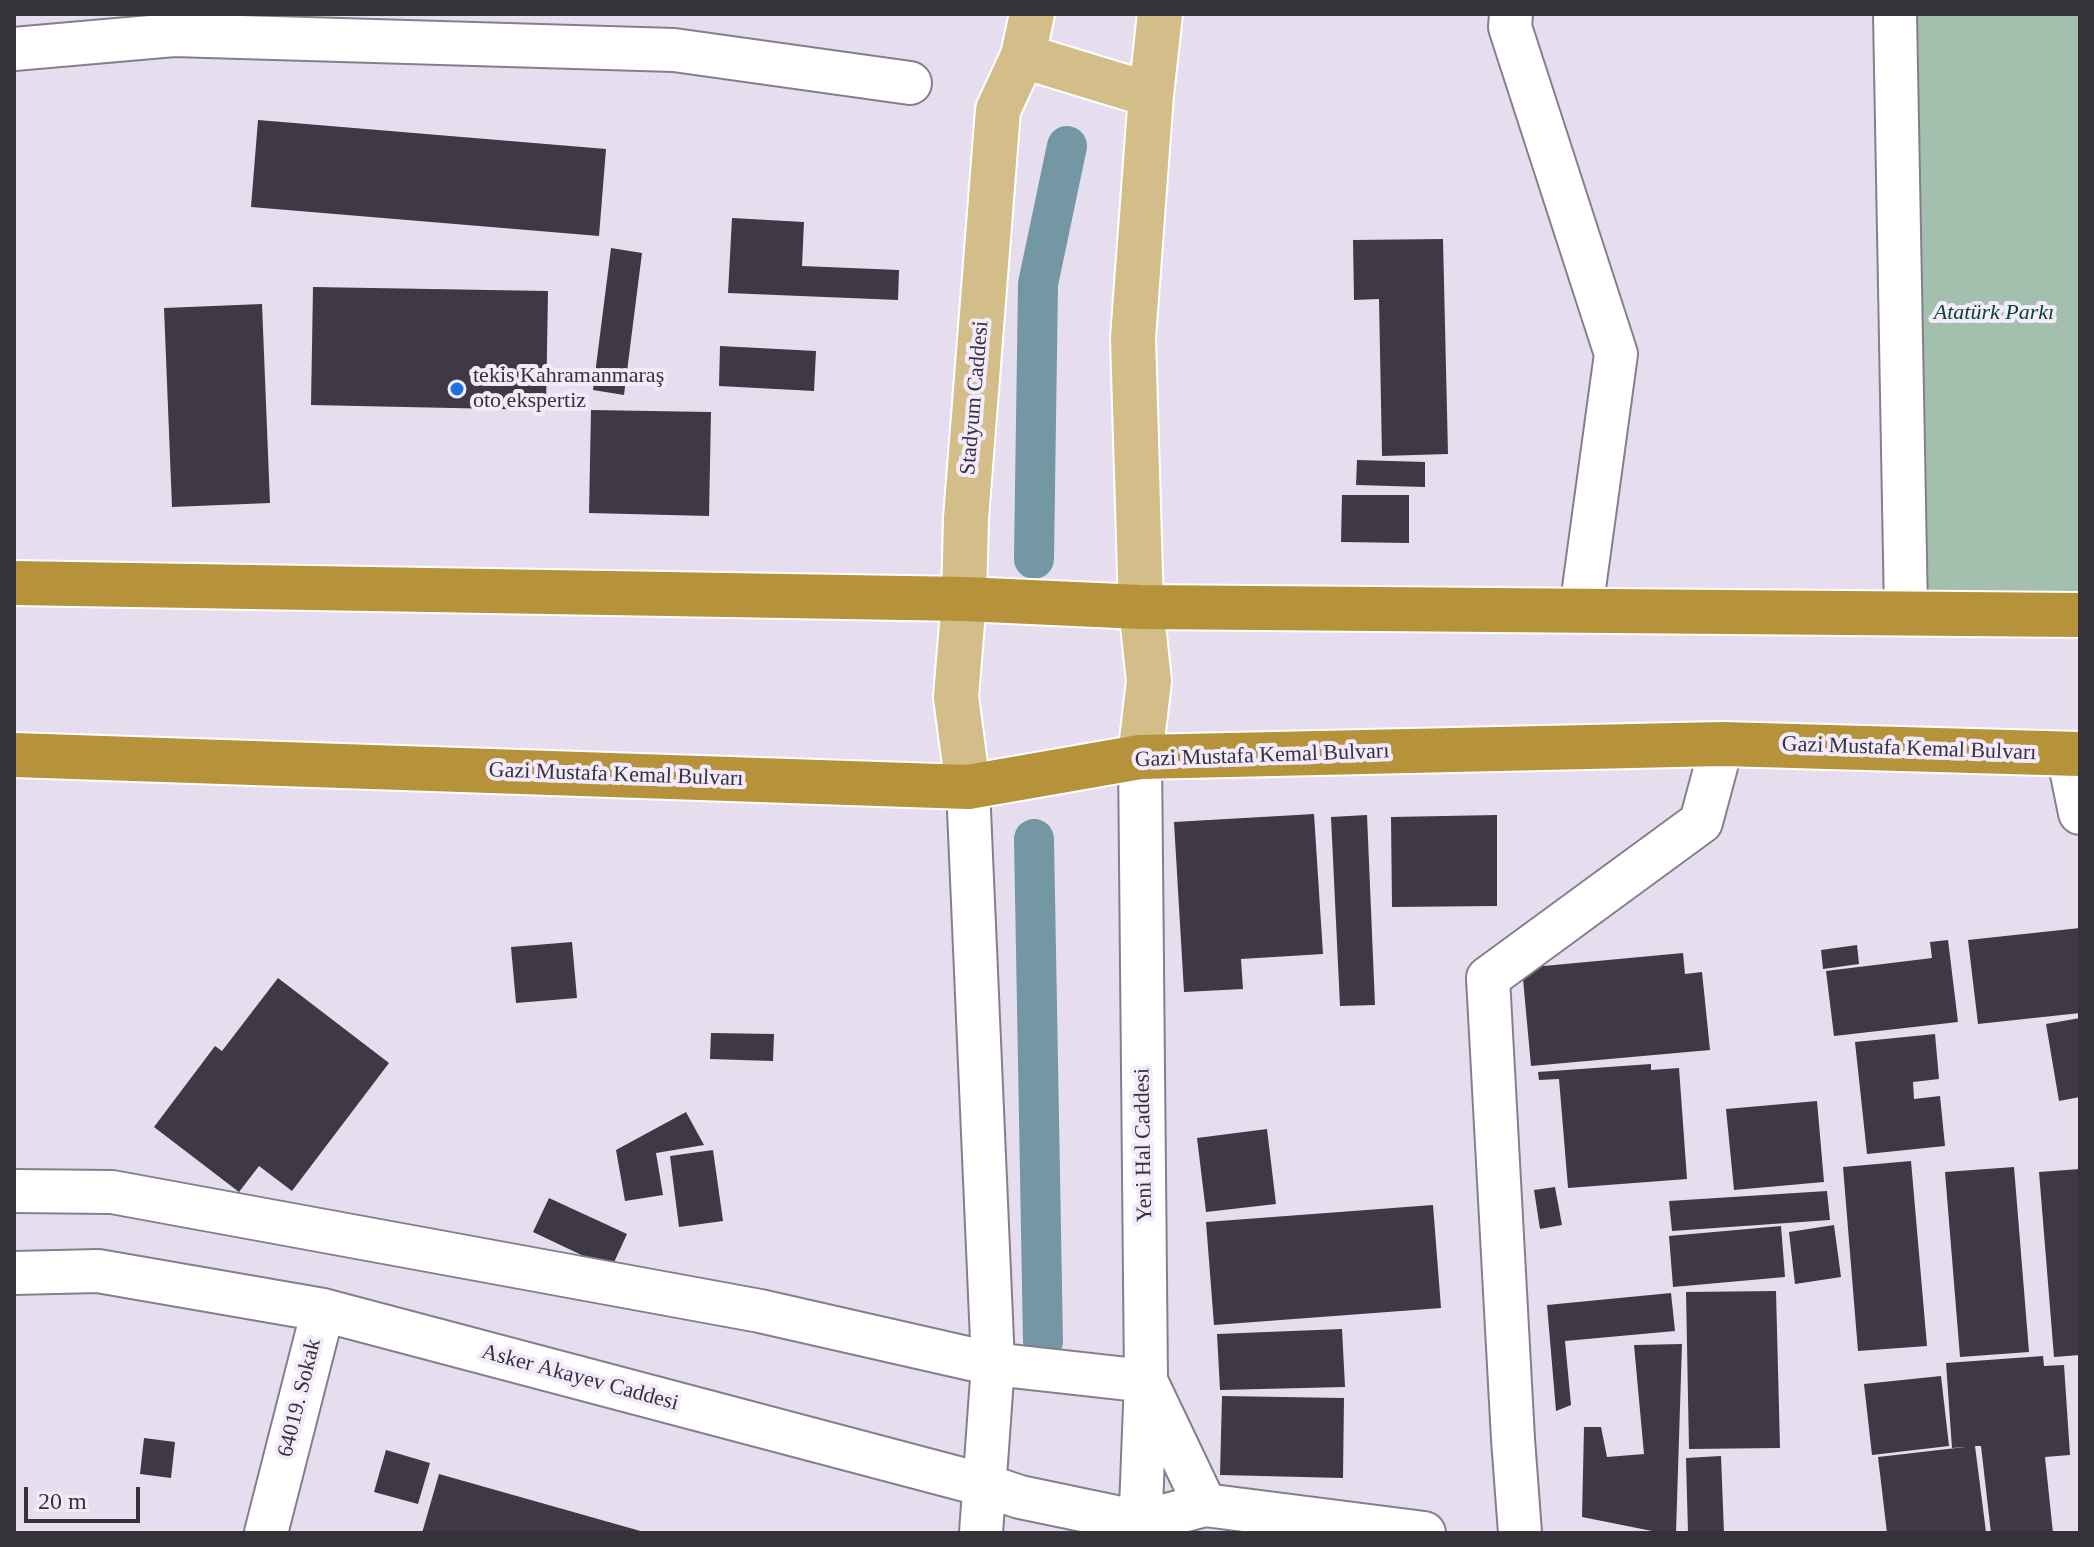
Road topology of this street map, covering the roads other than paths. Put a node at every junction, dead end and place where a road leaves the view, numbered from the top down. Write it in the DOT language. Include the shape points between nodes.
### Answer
graph roads {
  1 [pos="1160,14"];
  2 [pos="1181,14"];
  3 [pos="1511,14"];
  4 [pos="1895,14"];
  5 [pos="131,26"];
  6 [pos="476,29"];
  7 [pos="674,32"];
  8 [pos="1028,35"];
  9 [pos="14,49"];
  10 [pos="910,83"];
  11 [pos="1151,95"];
  12 [pos="14,583"];
  13 [pos="964,599"];
  14 [pos="1141,607"];
  15 [pos="1581,610"];
  16 [pos="1906,612"];
  17 [pos="2080,615"];
  18 [pos="1722,744"];
  19 [pos="2074,754"];
  20 [pos="14,755"];
  21 [pos="1140,757"];
  22 [pos="968,787"];
  23 [pos="2080,813"];
  24 [pos="14,1191"];
  25 [pos="14,1273"];
  26 [pos="323,1310"];
  27 [pos="993,1364"];
  28 [pos="1146,1381"];
  29 [pos="984,1485"];
  30 [pos="1205,1505"];
  31 [pos="1140,1528"];
  32 [pos="266,1533"];
  33 [pos="981,1533"];
  34 [pos="1424,1533"];
  35 [pos="1520,1533"];
  1 -- 11 [label="main road"];
  2 -- 11 [label="street"];
  3 -- 15 [label="street" via="1510,27 1616,354"];
  4 -- 16 [label="street"];
  5 -- 6 [label="street" via="174,35"];
  5 -- 9 [label="street"];
  6 -- 7 [label="street"];
  7 -- 10 [label="street"];
  8 -- 11 [label="main road"];
  8 -- 13 [label="main road, Stadyum Caddesi" via="998,110"];
  11 -- 14 [label="main road" via="1133,338"];
  12 -- 13 [label="highway"];
  13 -- 14 [label="highway"];
  13 -- 22 [label="main road, Stadyum Caddesi" via="956,697"];
  14 -- 15 [label="highway"];
  14 -- 21 [label="main road" via="1149,681"];
  15 -- 16 [label="highway"];
  16 -- 17 [label="highway"];
  18 -- 19 [label="highway, Gazi Mustafa Kemal Bulvarı"];
  18 -- 21 [label="highway, Gazi Mustafa Kemal Bulvarı"];
  18 -- 35 [label="street" via="1701,822 1488,978"];
  19 -- 23 [label="street"];
  20 -- 22 [label="highway, Gazi Mustafa Kemal Bulvarı"];
  21 -- 22 [label="highway, Gazi Mustafa Kemal Bulvarı"];
  21 -- 28 [label="street, Yeni Hal Caddesi"];
  22 -- 27 [label="street"];
  24 -- 27 [label="street" via="112,1192 760,1311"];
  25 -- 26 [label="street, Asker Akayev Caddesi" via="98,1271"];
  26 -- 29 [label="street, Asker Akayev Caddesi"];
  26 -- 32 [label="street, 64019. Sokak"];
  27 -- 28 [label="street"];
  27 -- 29 [label="street"];
  28 -- 30 [label="street"];
  28 -- 31 [label="street, Yeni Hal Caddesi"];
  29 -- 31 [label="street, Asker Akayev Caddesi"];
  29 -- 33 [label="street"];
  30 -- 31 [label="street"];
  30 -- 34 [label="street"];
}
